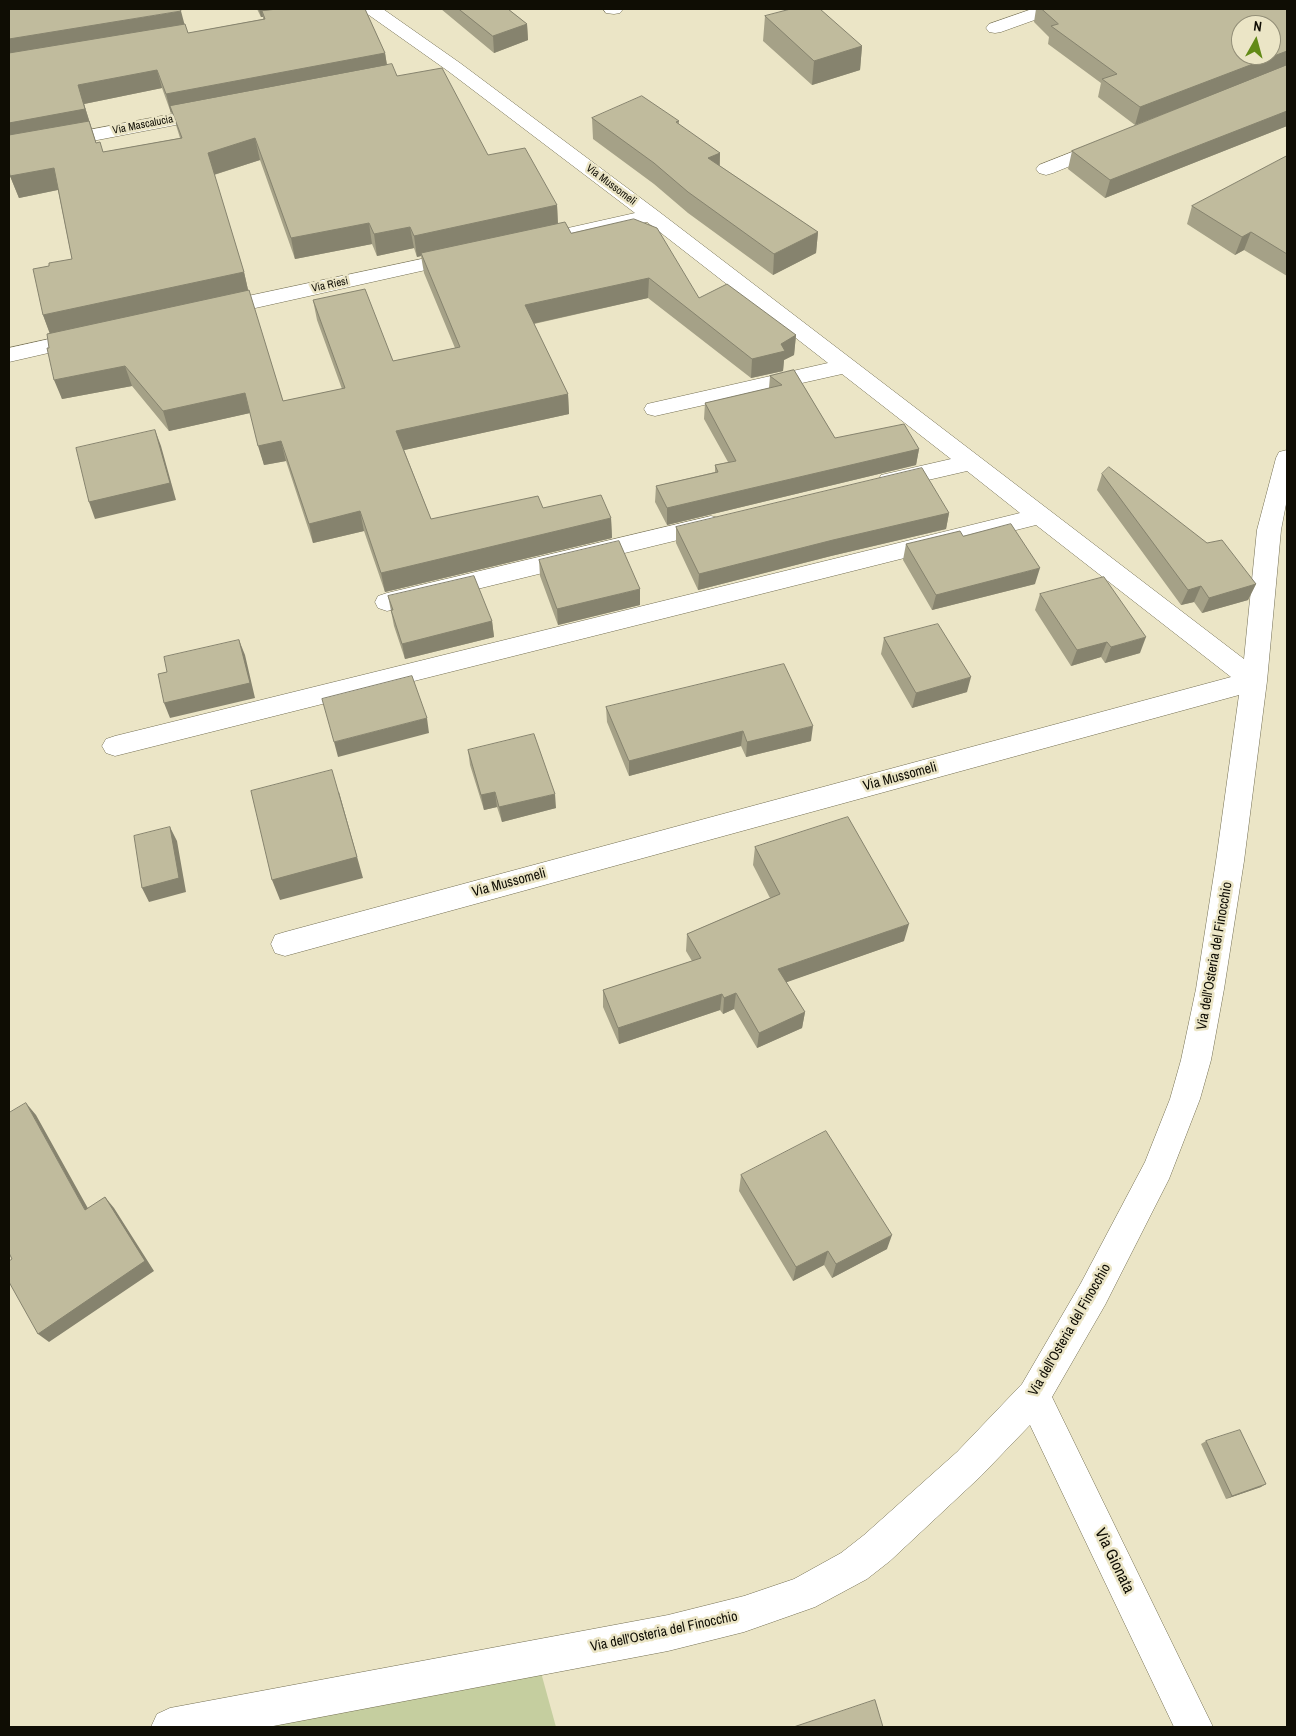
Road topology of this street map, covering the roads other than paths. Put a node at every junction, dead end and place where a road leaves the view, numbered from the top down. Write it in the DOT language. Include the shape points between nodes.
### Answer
graph roads {
  1 [pos="372,9"];
  2 [pos="1048,9"];
  3 [pos="995,28"];
  4 [pos="454,67"];
  5 [pos="425,72"];
  6 [pos="232,109"];
  7 [pos="1120,139"];
  8 [pos="9,151"];
  9 [pos="1046,169"];
  10 [pos="651,215"];
  11 [pos="554,236"];
  12 [pos="476,254"];
  13 [pos="194,315"];
  14 [pos="107,334"];
  15 [pos="9,353"];
  16 [pos="846,366"];
  17 [pos="655,409"];
  18 [pos="1287,458"];
  19 [pos="970,462"];
  20 [pos="866,487"];
  21 [pos="1040,516"];
  22 [pos="732,519"];
  23 [pos="387,602"];
  24 [pos="1254,681"];
  25 [pos="116,746"];
  26 [pos="285,944"];
  27 [pos="1034,1396"];
  28 [pos="170,1727"];
  29 [pos="1194,1727"];
  1 -- 4 [label="street, Via Mussomeli"];
  2 -- 3 [label="street"];
  4 -- 5 [label="street"];
  4 -- 10 [label="street, Via Mussomeli"];
  6 -- 8 [label="street, Via Mascalucia"];
  7 -- 9 [label="street"];
  10 -- 11 [label="street"];
  10 -- 16 [label="street, Via Mussomeli"];
  12 -- 13 [label="street, Via Riesi"];
  14 -- 15 [label="street"];
  16 -- 17 [label="street"];
  16 -- 19 [label="street, Via Mussomeli"];
  18 -- 24 [label="street, Via dell'Osteria del Finocchio" via="1269,530"];
  19 -- 20 [label="street"];
  19 -- 21 [label="street, Via Mussomeli"];
  21 -- 24 [label="street, Via Mussomeli"];
  21 -- 25 [label="street"];
  22 -- 23 [label="street"];
  24 -- 26 [label="street, Via Mussomeli"];
  24 -- 27 [label="street, Via dell'Osteria del Finocchio" via="1210,989 1186,1099 1144,1197"];
  27 -- 28 [label="street, Via dell'Osteria del Finocchio" via="969,1464 899,1529 854,1566 802,1594 744,1614 668,1633"];
  27 -- 29 [label="street, Via Gionata"];
}
